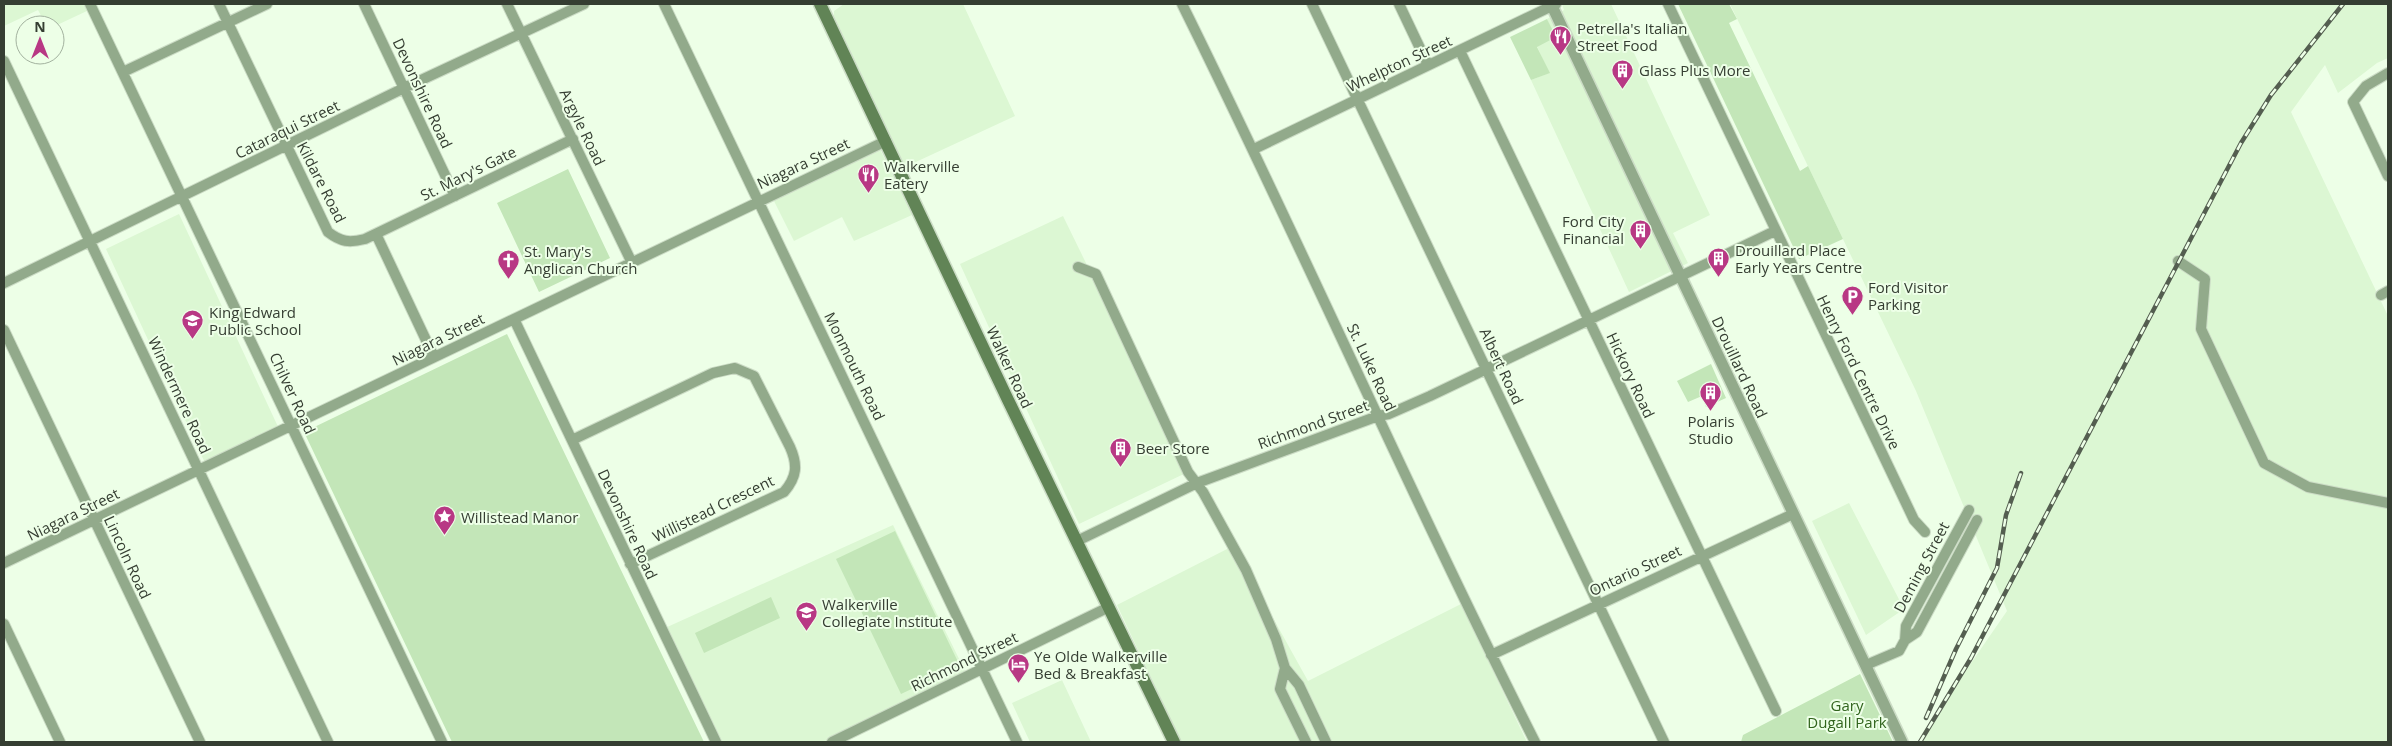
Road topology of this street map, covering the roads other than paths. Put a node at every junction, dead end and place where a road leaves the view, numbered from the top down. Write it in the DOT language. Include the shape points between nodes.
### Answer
graph roads {
  1 [pos="90,4"];
  2 [pos="219,4"];
  3 [pos="268,4"];
  4 [pos="364,4"];
  5 [pos="507,4"];
  6 [pos="584,4"];
  7 [pos="664,4"];
  8 [pos="1182,4"];
  9 [pos="1312,4"];
  10 [pos="1399,4"];
  11 [pos="1553,4"];
  12 [pos="1668,4"];
  13 [pos="824,5"];
  14 [pos="228,22"];
  15 [pos="522,34"];
  16 [pos="1460,51"];
  17 [pos="4,61"];
  18 [pos="1428,65"];
  19 [pos="123,72"];
  20 [pos="2388,73"];
  21 [pos="404,88"];
  22 [pos="1357,100"];
  23 [pos="572,139"];
  24 [pos="886,141"];
  25 [pos="287,147"];
  26 [pos="1254,149"];
  27 [pos="2388,176"];
  28 [pos="455,196"];
  29 [pos="183,197"];
  30 [pos="759,201"];
  31 [pos="1775,231"];
  32 [pos="376,234"];
  33 [pos="90,242"];
  34 [pos="2178,262"];
  35 [pos="632,263"];
  36 [pos="1078,267"];
  37 [pos="1680,276"];
  38 [pos="4,283"];
  39 [pos="514,319"];
  40 [pos="1588,320"];
  41 [pos="4,330"];
  42 [pos="434,357"];
  43 [pos="1486,368"];
  44 [pos="1378,416"];
  45 [pos="292,426"];
  46 [pos="572,440"];
  47 [pos="199,470"];
  48 [pos="1197,483"];
  49 [pos="2388,503"];
  50 [pos="1969,510"];
  51 [pos="1793,514"];
  52 [pos="94,520"];
  53 [pos="1977,520"];
  54 [pos="1926,532"];
  55 [pos="1077,541"];
  56 [pos="1700,556"];
  57 [pos="4,563"];
  58 [pos="630,564"];
  59 [pos="1598,604"];
  60 [pos="1109,607"];
  61 [pos="4,624"];
  62 [pos="1905,640"];
  63 [pos="1491,656"];
  64 [pos="1866,665"];
  65 [pos="1285,668"];
  66 [pos="983,669"];
  67 [pos="1776,711"];
  68 [pos="856,736"];
  69 [pos="60,742"];
  70 [pos="200,742"];
  71 [pos="328,742"];
  72 [pos="442,742"];
  73 [pos="716,742"];
  74 [pos="832,742"];
  75 [pos="1017,742"];
  76 [pos="1174,742"];
  77 [pos="1306,742"];
  78 [pos="1326,742"];
  79 [pos="1535,742"];
  80 [pos="1664,742"];
  81 [pos="1902,742"];
  1 -- 19 [label="street, Chilver Road"];
  2 -- 14 [label="street, Kildare Road"];
  3 -- 14 [label="street"];
  4 -- 21 [label="street, Devonshire Road"];
  5 -- 15 [label="street, Argyle Road"];
  6 -- 15 [label="street, Cataraqui Street"];
  7 -- 30 [label="street, Monmouth Road"];
  8 -- 26 [label="street, St. Luke Road"];
  9 -- 22 [label="street, Albert Road"];
  10 -- 18 [label="street"];
  11 -- 16 [label="street, Whelpton Street"];
  11 -- 37 [label="street, Drouillard Road"];
  12 -- 31 [label="street, Henry Ford Centre Drive"];
  13 -- 24 [label="main road, Walker Road"];
  14 -- 19 [label="street"];
  14 -- 25 [label="street, Kildare Road"];
  15 -- 21 [label="street, Cataraqui Street"];
  15 -- 23 [label="street, Argyle Road"];
  16 -- 18 [label="street, Whelpton Street"];
  16 -- 40 [label="street, Hickory Road"];
  17 -- 33 [label="street, Windermere Road"];
  18 -- 22 [label="street, Whelpton Street"];
  19 -- 29 [label="street, Chilver Road"];
  20 -- 27 [label="street" via="2366,86 2353,102"];
  21 -- 25 [label="street, Cataraqui Street"];
  21 -- 28 [label="street, Devonshire Road"];
  22 -- 26 [label="street, Whelpton Street"];
  22 -- 43 [label="street, Albert Road"];
  23 -- 28 [label="street, St. Mary's Gate"];
  23 -- 35 [label="street, Argyle Road"];
  24 -- 30 [label="street, Niagara Street"];
  24 -- 55 [label="main road, Walker Road"];
  25 -- 29 [label="street, Cataraqui Street"];
  25 -- 32 [label="street, Kildare Road" via="328,232 346,242"];
  26 -- 44 [label="street, St. Luke Road"];
  28 -- 32 [label="street, St. Mary's Gate"];
  29 -- 33 [label="street, Cataraqui Street"];
  29 -- 45 [label="street, Chilver Road"];
  30 -- 35 [label="street, Niagara Street"];
  30 -- 66 [label="street, Monmouth Road"];
  31 -- 37 [label="street, Richmond Street"];
  31 -- 54 [label="street, Henry Ford Centre Drive" via="1914,520"];
  32 -- 42 [label="street"];
  33 -- 38 [label="street, Cataraqui Street"];
  33 -- 47 [label="street, Windermere Road"];
  34 -- 49 [label="street" via="2204,279 2201,329 2264,463 2308,487"];
  35 -- 39 [label="street, Niagara Street"];
  36 -- 48 [label="street" via="1096,274 1188,472"];
  37 -- 40 [label="street, Richmond Street"];
  37 -- 51 [label="street, Drouillard Road"];
  39 -- 42 [label="street, Niagara Street"];
  39 -- 46 [label="street, Devonshire Road"];
  40 -- 43 [label="street, Richmond Street"];
  40 -- 56 [label="street, Hickory Road"];
  41 -- 52 [label="street, Lincoln Road"];
  42 -- 45 [label="street, Niagara Street"];
  43 -- 44 [label="street, Richmond Street" via="1430,396"];
  43 -- 59 [label="street, Albert Road"];
  44 -- 48 [label="street, Richmond Street"];
  44 -- 63 [label="street, St. Luke Road"];
  45 -- 47 [label="street, Niagara Street"];
  45 -- 72 [label="street, Chilver Road"];
  46 -- 58 [label="street, Devonshire Road"];
  46 -- 58 [label="street, Willistead Crescent" via="713,373 734,368 754,376 790,447 796,472 784,492"];
  47 -- 52 [label="street, Niagara Street"];
  47 -- 71 [label="street, Windermere Road"];
  48 -- 55 [label="street, Richmond Street"];
  48 -- 65 [label="street" via="1246,570"];
  50 -- 62 [label="street, Deming Street" via="1906,626"];
  51 -- 56 [label="street, Ontario Street"];
  51 -- 64 [label="street, Drouillard Road"];
  52 -- 57 [label="street, Niagara Street"];
  52 -- 70 [label="street, Lincoln Road"];
  53 -- 62 [label="street, Deming Street" via="1917,632"];
  55 -- 60 [label="main road, Walker Road"];
  56 -- 59 [label="street, Ontario Street"];
  56 -- 67 [label="street, Hickory Road"];
  58 -- 73 [label="street, Devonshire Road"];
  59 -- 63 [label="street, Ontario Street"];
  59 -- 80 [label="street, Albert Road"];
  60 -- 66 [label="street, Richmond Street"];
  60 -- 76 [label="main road, Walker Road"];
  61 -- 69 [label="street"];
  62 -- 64 [label="street, Deming Street" via="1899,650"];
  63 -- 79 [label="street, St. Luke Road"];
  64 -- 81 [label="street, Drouillard Road"];
  65 -- 77 [label="street" via="1280,689"];
  65 -- 78 [label="street" via="1299,685"];
  66 -- 68 [label="street, Richmond Street"];
  66 -- 75 [label="street, Monmouth Road"];
  68 -- 74 [label="street, Richmond Street"];
}
